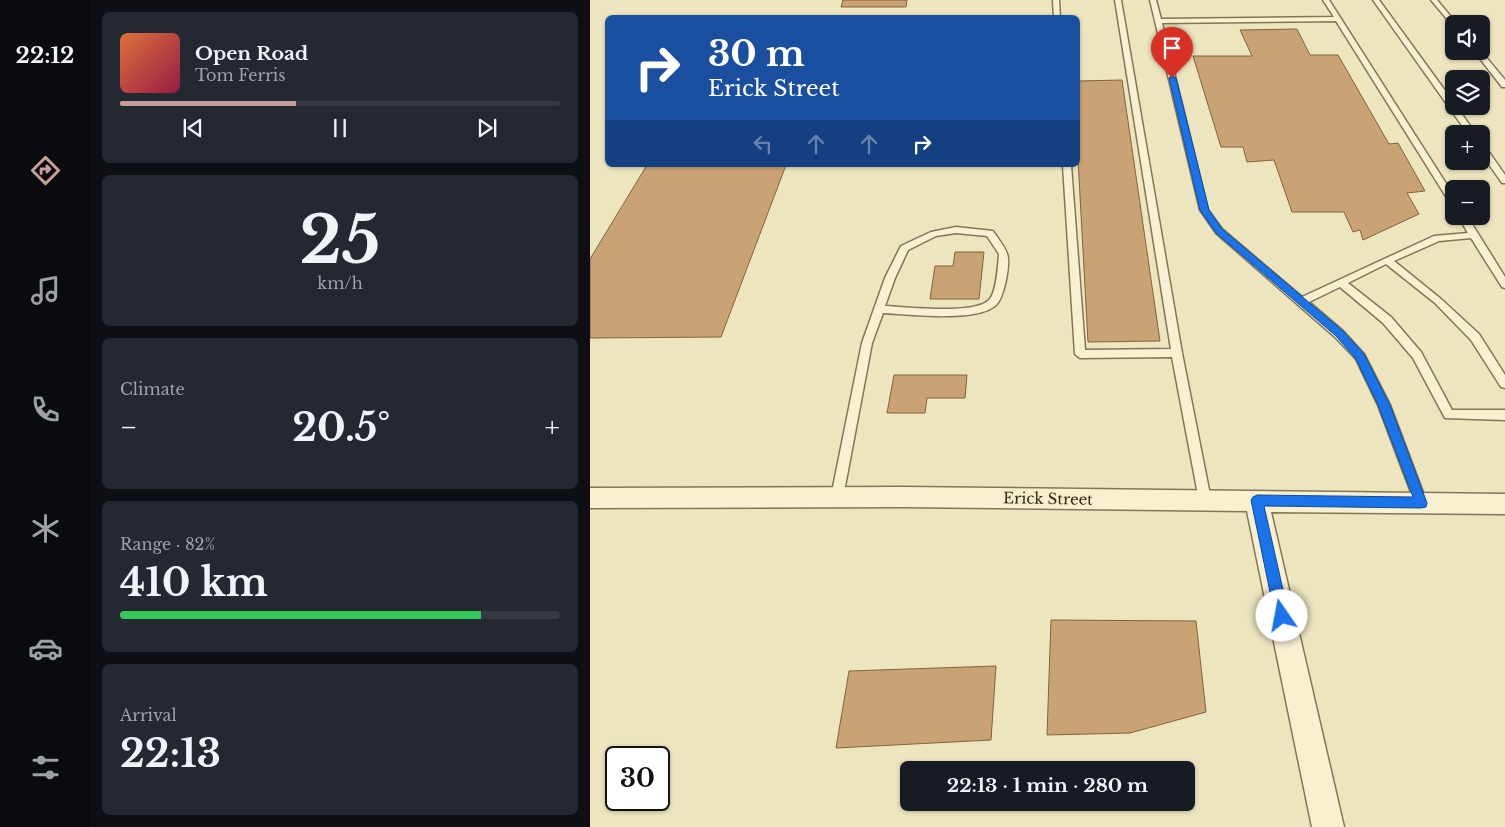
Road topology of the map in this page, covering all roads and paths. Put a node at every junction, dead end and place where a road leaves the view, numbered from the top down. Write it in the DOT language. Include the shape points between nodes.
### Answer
graph roads {
  1 [pos="1056,0"];
  2 [pos="1118,0"];
  3 [pos="1154,0"];
  4 [pos="1326,0"];
  5 [pos="1376,0"];
  6 [pos="1434,0"];
  7 [pos="1057,15"];
  8 [pos="1446,15"];
  9 [pos="1338,19"];
  10 [pos="1158,21"];
  11 [pos="1484,60"];
  12 [pos="1505,85"];
  13 [pos="1466,125"];
  14 [pos="1490,160"];
  15 [pos="1067,167"];
  16 [pos="1505,181"];
  17 [pos="1445,189"];
  18 [pos="1467,225"];
  19 [pos="1474,236"];
  20 [pos="1387,260"];
  21 [pos="1341,283"];
  22 [pos="1505,285"];
  23 [pos="1301,302"];
  24 [pos="879,309"];
  25 [pos="1177,353"];
  26 [pos="1505,384"];
  27 [pos="1505,415"];
  28 [pos="590,498"];
  29 [pos="837,498"];
  30 [pos="1204,500"];
  31 [pos="1257,500"];
  32 [pos="1421,503"];
  33 [pos="1505,504"];
  34 [pos="1328,827"];
  1 -- 7 [label="lane"];
  2 -- 25 [label="lane"];
  3 -- 10 [label="lane"];
  4 -- 9 [label="lane"];
  5 -- 13 [label="lane"];
  6 -- 8 [label="lane"];
  9 -- 10 [label="lane"];
  9 -- 17 [label="lane"];
  10 -- 23 [label="lane" via="1204,210 1219,231"];
  11 -- 12 [label="lane"];
  14 -- 16 [label="lane"];
  15 -- 25 [label="lane" via="1080,354"];
  18 -- 19 [label="lane"];
  19 -- 20 [label="lane" via="1437,238"];
  19 -- 22 [label="lane"];
  20 -- 21 [label="lane"];
  20 -- 26 [label="lane" via="1438,300 1475,337"];
  21 -- 23 [label="lane"];
  21 -- 27 [label="lane" via="1387,320 1417,355 1449,415"];
  23 -- 32 [label="lane" via="1339,334 1360,357 1384,405"];
  24 -- 24 [label="lane" via="904,248 934,234 956,230 990,233 1004,254 994,302 984,309 963,312"];
  24 -- 29 [label="lane" via="865,352"];
  25 -- 30 [label="lane"];
  28 -- 29 [label="street, Erick Street"];
  29 -- 30 [label="street, Erick Street"];
  30 -- 31 [label="street, Erick Street"];
  31 -- 32 [label="street, Erick Street"];
  31 -- 34 [label="street"];
  32 -- 33 [label="street, Erick Street"];
}
